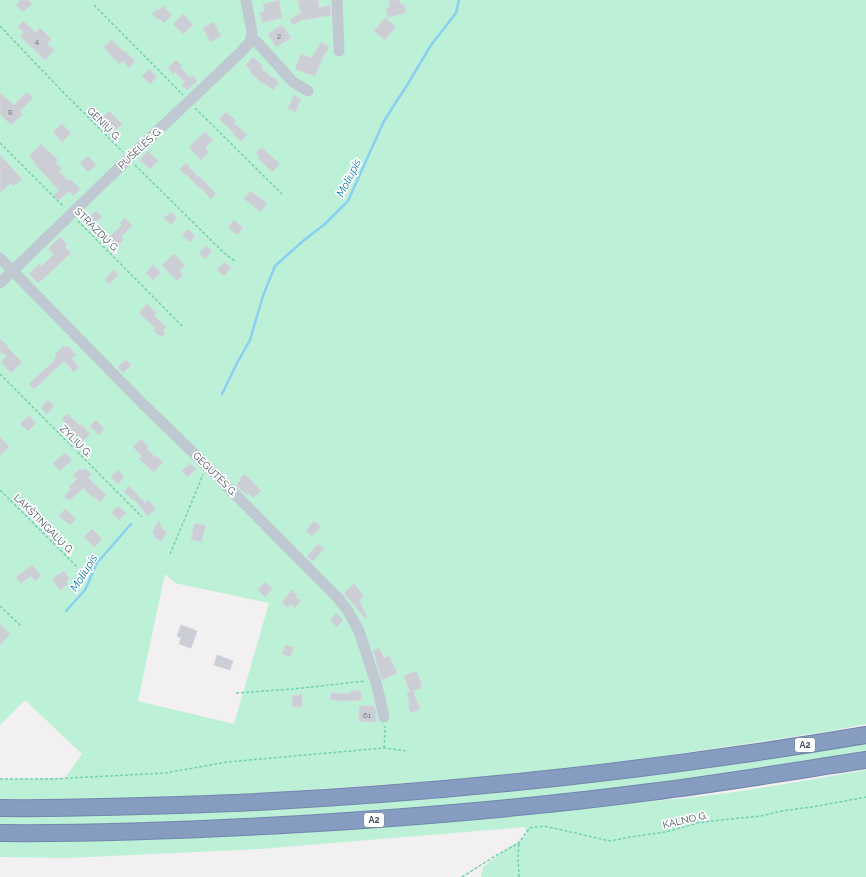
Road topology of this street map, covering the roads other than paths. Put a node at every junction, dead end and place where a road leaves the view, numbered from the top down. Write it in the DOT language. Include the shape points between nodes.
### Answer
graph roads {
  1 [pos="246,0"];
  2 [pos="337,0"];
  3 [pos="251,38"];
  4 [pos="339,51"];
  5 [pos="308,91"];
  6 [pos="0,258"];
  7 [pos="12,271"];
  8 [pos="0,283"];
  9 [pos="384,717"];
  10 [pos="866,734"];
  11 [pos="866,760"];
  12 [pos="0,808"];
  13 [pos="0,833"];
  1 -- 3 [label="street"];
  2 -- 4 [label="street"];
  3 -- 5 [label="street" via="293,82"];
  3 -- 7 [label="street, PUŠELĖS G." via="241,52"];
  6 -- 7 [label="street, GEGUTĖS G."];
  7 -- 8 [label="street, PUŠELĖS G."];
  7 -- 9 [label="street, GEGUTĖS G." via="348,611 359,631 378,686"];
  10 -- 12 [label="highway, A2" via="685,763 450,789 200,805"];
  11 -- 13 [label="highway, A2" via="648,792 437,815 195,830"];
}
